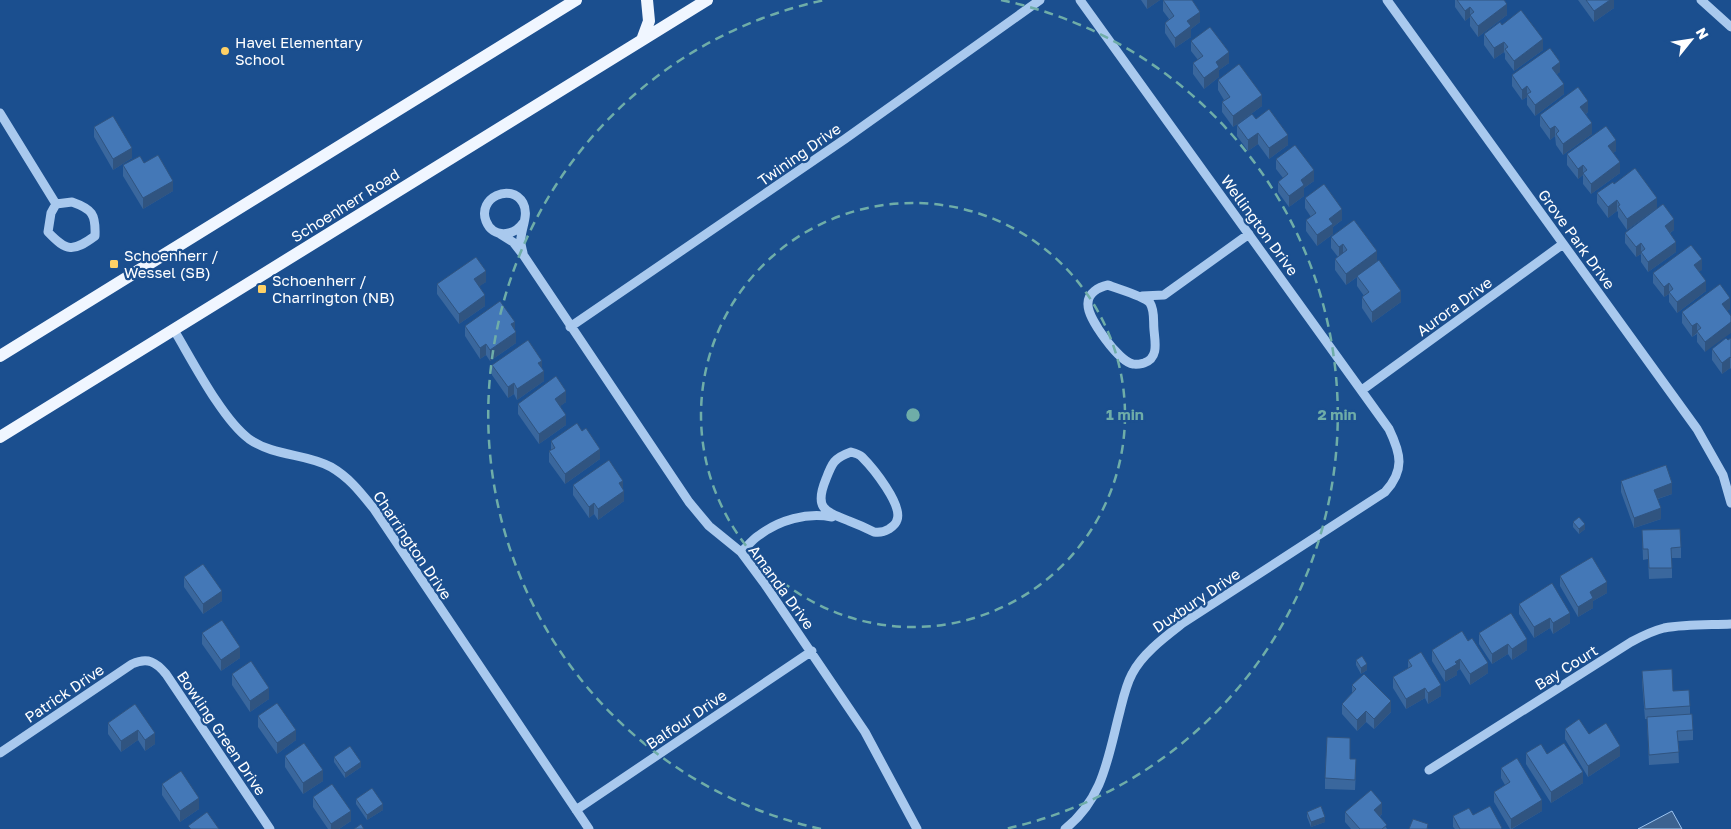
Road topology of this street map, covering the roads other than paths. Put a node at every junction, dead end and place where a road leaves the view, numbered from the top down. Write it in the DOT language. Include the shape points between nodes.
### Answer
graph roads {
  1 [pos="576,0"];
  2 [pos="647,0"];
  3 [pos="707,0"];
  4 [pos="1040,0"];
  5 [pos="1080,0"];
  6 [pos="1387,0"];
  7 [pos="1702,0"];
  8 [pos="1731,27"];
  9 [pos="642,40"];
  10 [pos="0,113"];
  11 [pos="56,204"];
  12 [pos="524,223"];
  13 [pos="500,234"];
  14 [pos="1249,234"];
  15 [pos="1563,244"];
  16 [pos="524,256"];
  17 [pos="1164,295"];
  18 [pos="1140,296"];
  19 [pos="1154,320"];
  20 [pos="570,326"];
  21 [pos="174,330"];
  22 [pos="0,356"];
  23 [pos="1362,390"];
  24 [pos="0,437"];
  25 [pos="1398,473"];
  26 [pos="822,489"];
  27 [pos="1731,503"];
  28 [pos="808,515"];
  29 [pos="836,517"];
  30 [pos="741,552"];
  31 [pos="1731,624"];
  32 [pos="812,651"];
  33 [pos="146,660"];
  34 [pos="0,753"];
  35 [pos="1429,770"];
  36 [pos="576,810"];
  37 [pos="270,829"];
  38 [pos="589,829"];
  39 [pos="918,829"];
  40 [pos="1065,829"];
  1 -- 22 [label="main road"];
  2 -- 9 [label="main road" via="649,21"];
  3 -- 9 [label="main road, Schoenherr Road"];
  4 -- 20 [label="street, Twining Drive" via="845,140"];
  5 -- 14 [label="street, Wellington Drive"];
  6 -- 15 [label="street, Grove Park Drive"];
  7 -- 8 [label="street"];
  9 -- 21 [label="main road, Schoenherr Road"];
  10 -- 11 [label="street"];
  11 -- 11 [label="street" via="48,232 58,242 68,248 81,246 95,236 95,220 87,207 72,202"];
  12 -- 13 [label="street" via="514,232"];
  12 -- 13 [label="street" via="523,203 513,194 499,193 488,201 485,214 489,226"];
  12 -- 16 [label="street" via="520,240"];
  13 -- 16 [label="street, Amanda Drive" via="513,242"];
  14 -- 17 [label="street"];
  14 -- 23 [label="street, Wellington Drive"];
  15 -- 23 [label="street, Aurora Drive"];
  15 -- 27 [label="street, Grove Park Drive" via="1697,429 1723,475"];
  16 -- 20 [label="street, Amanda Drive"];
  17 -- 18 [label="street"];
  17 -- 19 [label="street"];
  18 -- 19 [label="street" via="1151,304"];
  18 -- 19 [label="street" via="1108,285 1093,292 1087,306 1112,347 1130,364 1142,364 1153,357 1156,348"];
  20 -- 30 [label="street, Amanda Drive" via="689,502 709,526"];
  21 -- 24 [label="main road, Schoenherr Road"];
  21 -- 36 [label="street, Charrington Drive" via="232,423 248,438 268,450 330,466 351,481 374,510"];
  23 -- 25 [label="street, Wellington Drive" via="1397,446"];
  25 -- 40 [label="street, Duxbury Drive" via="1392,484 1374,500 1182,623 1156,644 1132,674 1100,785 1090,803"];
  26 -- 28 [label="street"];
  26 -- 29 [label="street" via="823,507"];
  26 -- 29 [label="street" via="832,464 851,452 860,455 887,489 897,508 897,520 893,526 880,533"];
  28 -- 29 [label="street"];
  28 -- 30 [label="street" via="770,529"];
  30 -- 32 [label="street, Amanda Drive"];
  31 -- 35 [label="street, Bay Court" via="1663,628 1643,636"];
  32 -- 36 [label="street, Balfour Drive"];
  32 -- 39 [label="street, Amanda Drive" via="865,732"];
  33 -- 34 [label="street, Patrick Drive" via="132,664"];
  33 -- 37 [label="street, Bowling Green Drive" via="154,662 166,674"];
  36 -- 38 [label="street, Charrington Drive"];
}
